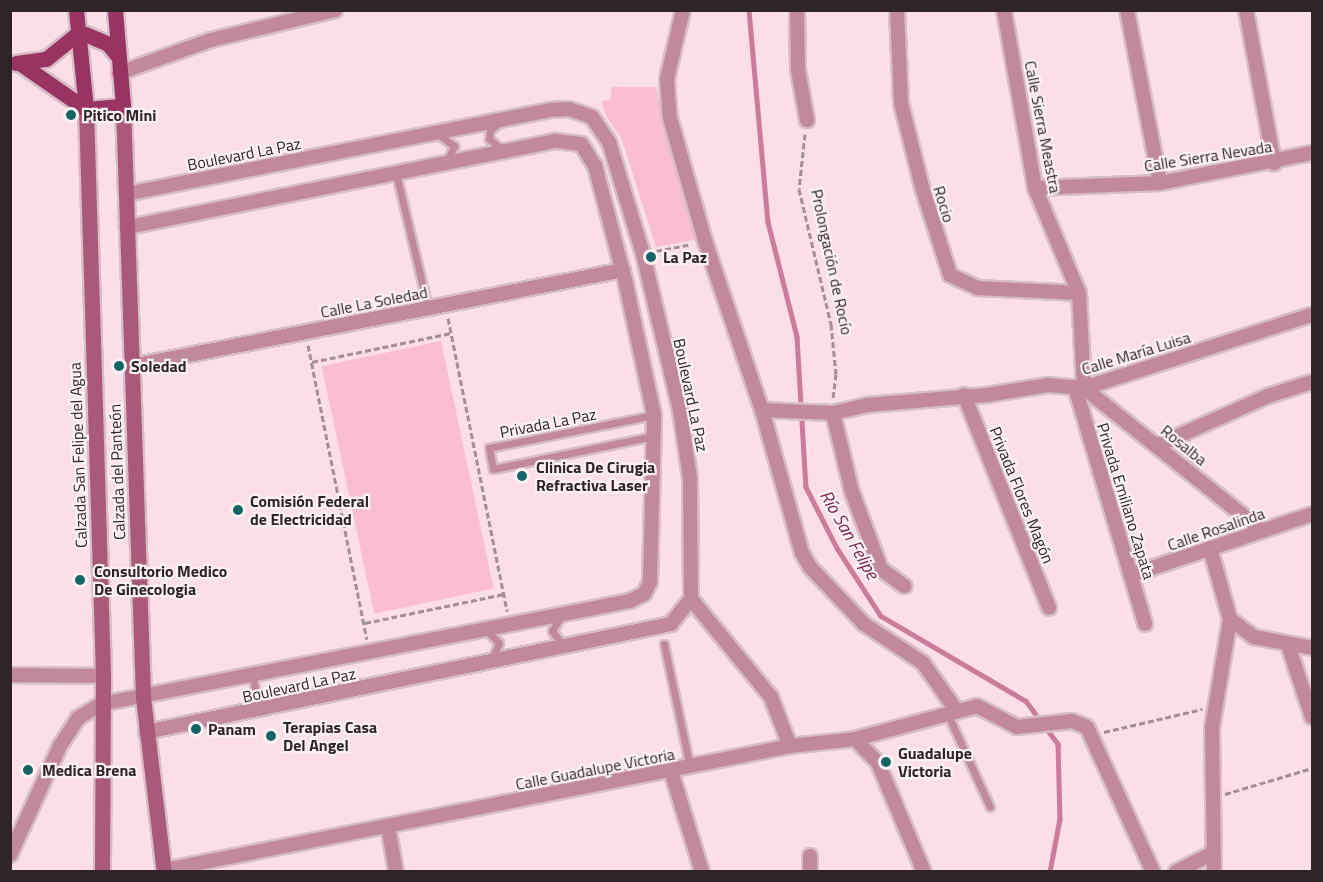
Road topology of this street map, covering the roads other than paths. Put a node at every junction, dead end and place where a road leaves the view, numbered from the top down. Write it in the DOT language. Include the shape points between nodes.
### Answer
graph roads {
  1 [pos="76,10"];
  2 [pos="115,10"];
  3 [pos="335,10"];
  4 [pos="683,10"];
  5 [pos="797,10"];
  6 [pos="897,10"];
  7 [pos="1004,10"];
  8 [pos="1127,10"];
  9 [pos="1246,10"];
  10 [pos="76,35"];
  11 [pos="117,55"];
  12 [pos="16,63"];
  13 [pos="119,73"];
  14 [pos="123,106"];
  15 [pos="86,109"];
  16 [pos="503,120"];
  17 [pos="807,120"];
  18 [pos="435,133"];
  19 [pos="508,150"];
  20 [pos="1312,153"];
  21 [pos="1274,163"];
  22 [pos="443,164"];
  23 [pos="396,173"];
  24 [pos="1160,183"];
  25 [pos="1035,188"];
  26 [pos="126,194"];
  27 [pos="128,227"];
  28 [pos="623,270"];
  29 [pos="1079,293"];
  30 [pos="428,308"];
  31 [pos="1312,315"];
  32 [pos="132,366"];
  33 [pos="1312,382"];
  34 [pos="1080,388"];
  35 [pos="964,395"];
  36 [pos="762,410"];
  37 [pos="828,413"];
  38 [pos="654,415"];
  39 [pos="655,436"];
  40 [pos="1158,445"];
  41 [pos="1312,514"];
  42 [pos="1261,530"];
  43 [pos="1210,548"];
  44 [pos="1131,575"];
  45 [pos="904,586"];
  46 [pos="691,599"];
  47 [pos="1049,608"];
  48 [pos="563,614"];
  49 [pos="1230,619"];
  50 [pos="1145,624"];
  51 [pos="485,629"];
  52 [pos="664,644"];
  53 [pos="1288,645"];
  54 [pos="568,647"];
  55 [pos="1312,648"];
  56 [pos="491,661"];
  57 [pos="10,675"];
  58 [pos="252,675"];
  59 [pos="103,676"];
  60 [pos="143,697"];
  61 [pos="101,704"];
  62 [pos="260,711"];
  63 [pos="952,712"];
  64 [pos="1312,717"];
  65 [pos="146,732"];
  66 [pos="855,740"];
  67 [pos="790,746"];
  68 [pos="690,767"];
  69 [pos="671,771"];
  70 [pos="990,807"];
  71 [pos="388,826"];
  72 [pos="1213,853"];
  73 [pos="10,855"];
  74 [pos="810,856"];
  75 [pos="164,871"];
  76 [pos="102,872"];
  77 [pos="396,872"];
  78 [pos="702,872"];
  79 [pos="810,872"];
  80 [pos="924,872"];
  81 [pos="1153,872"];
  82 [pos="1176,872"];
  83 [pos="1214,872"];
  1 -- 10 [label="main road"];
  2 -- 11 [label="main road"];
  3 -- 13 [label="street" via="211,40"];
  4 -- 36 [label="street" via="667,79 670,118 705,241"];
  5 -- 17 [label="street" via="798,70"];
  6 -- 29 [label="street, Rocio" via="901,103 950,275 978,288"];
  7 -- 25 [label="street, Calle Sierra Meastra"];
  8 -- 24 [label="street"];
  9 -- 21 [label="street"];
  10 -- 11 [label="main road" via="98,39"];
  10 -- 12 [label="main road" via="46,60"];
  10 -- 15 [label="main road"];
  11 -- 13 [label="main road"];
  12 -- 15 [label="main road"];
  13 -- 14 [label="main road"];
  14 -- 15 [label="main road"];
  14 -- 26 [label="street, Calzada del Panteón"];
  15 -- 59 [label="street, Calzada San Felipe del Agua"];
  16 -- 18 [label="street, Boulevard La Paz"];
  16 -- 19 [label="lane" via="490,130 489,139 496,147"];
  16 -- 46 [label="street, Boulevard La Paz" via="561,109 577,110 598,122 609,142 646,265 686,436"];
  18 -- 22 [label="lane" via="450,139 454,146 453,154"];
  18 -- 26 [label="street, Boulevard La Paz"];
  19 -- 22 [label="street, Boulevard La Paz"];
  19 -- 28 [label="street, Boulevard La Paz" via="564,140 588,150"];
  20 -- 21 [label="street, Calle Sierra Nevada"];
  21 -- 24 [label="street, Calle Sierra Nevada"];
  22 -- 23 [label="street, Boulevard La Paz"];
  23 -- 27 [label="street, Boulevard La Paz"];
  23 -- 30 [label="lane"];
  24 -- 25 [label="street, Calle Sierra Nevada"];
  25 -- 29 [label="street, Calle Sierra Meastra"];
  26 -- 27 [label="street, Calzada del Panteón"];
  27 -- 32 [label="street, Calzada del Panteón"];
  28 -- 30 [label="street, Calle La Soledad"];
  28 -- 38 [label="street, Boulevard La Paz"];
  29 -- 34 [label="street, Calle Sierra Meastra"];
  30 -- 32 [label="street, Calle La Soledad"];
  31 -- 34 [label="street, Calle María Luisa"];
  32 -- 60 [label="street, Calzada del Panteón"];
  33 -- 40 [label="street" via="1268,396"];
  34 -- 35 [label="street, Calle María Luisa" via="1048,385"];
  34 -- 40 [label="street, Rosalba"];
  34 -- 44 [label="street, Privada Emiliano Zapata"];
  35 -- 37 [label="street, Calle María Luisa"];
  35 -- 47 [label="street, Privada Flores Magón"];
  36 -- 37 [label="street, Calle María Luisa"];
  36 -- 63 [label="street" via="810,567 871,630 923,663"];
  37 -- 45 [label="street" via="881,569"];
  38 -- 39 [label="street, Boulevard La Paz"];
  38 -- 39 [label="lane, Privada La Paz" via="489,448 493,469"];
  39 -- 48 [label="street, Boulevard La Paz" via="648,588 630,601"];
  40 -- 42 [label="street, Rosalba"];
  41 -- 42 [label="street, Calle Rosalinda"];
  42 -- 43 [label="street, Calle Rosalinda"];
  43 -- 44 [label="street, Calle Rosalinda"];
  43 -- 49 [label="street"];
  44 -- 50 [label="street, Privada Emiliano Zapata"];
  46 -- 54 [label="street, Boulevard La Paz" via="679,618 661,628"];
  46 -- 67 [label="street" via="771,697"];
  48 -- 51 [label="street, Boulevard La Paz"];
  48 -- 54 [label="lane" via="552,631 555,639"];
  49 -- 53 [label="street" via="1254,638"];
  49 -- 72 [label="street" via="1216,706"];
  51 -- 56 [label="lane" via="499,643"];
  51 -- 58 [label="street, Boulevard La Paz"];
  52 -- 68 [label="lane"];
  53 -- 55 [label="street"];
  53 -- 64 [label="street"];
  54 -- 56 [label="street, Boulevard La Paz"];
  56 -- 62 [label="street, Boulevard La Paz"];
  57 -- 59 [label="street"];
  58 -- 60 [label="street, Boulevard La Paz"];
  58 -- 62 [label="lane"];
  59 -- 61 [label="street, Calzada San Felipe del Agua"];
  60 -- 61 [label="street, Boulevard La Paz"];
  60 -- 65 [label="street, Calzada del Panteón"];
  61 -- 73 [label="street" via="78,718 60,746"];
  61 -- 76 [label="street, Calzada San Felipe del Agua"];
  62 -- 65 [label="street, Boulevard La Paz"];
  63 -- 66 [label="street, Calle Guadalupe Victoria"];
  63 -- 70 [label="lane"];
  63 -- 81 [label="street, Calle Guadalupe Victoria" via="977,706 1013,725 1083,724 1093,735"];
  65 -- 75 [label="street, Calzada del Panteón"];
  66 -- 67 [label="street, Calle Guadalupe Victoria" via="833,739"];
  66 -- 80 [label="street" via="878,763"];
  67 -- 68 [label="street, Calle Guadalupe Victoria"];
  68 -- 69 [label="street, Calle Guadalupe Victoria"];
  69 -- 71 [label="street, Calle Guadalupe Victoria"];
  69 -- 78 [label="street"];
  71 -- 75 [label="street, Calle Guadalupe Victoria"];
  71 -- 77 [label="street"];
  72 -- 82 [label="street"];
  72 -- 83 [label="street"];
  74 -- 79 [label="street"];
}
